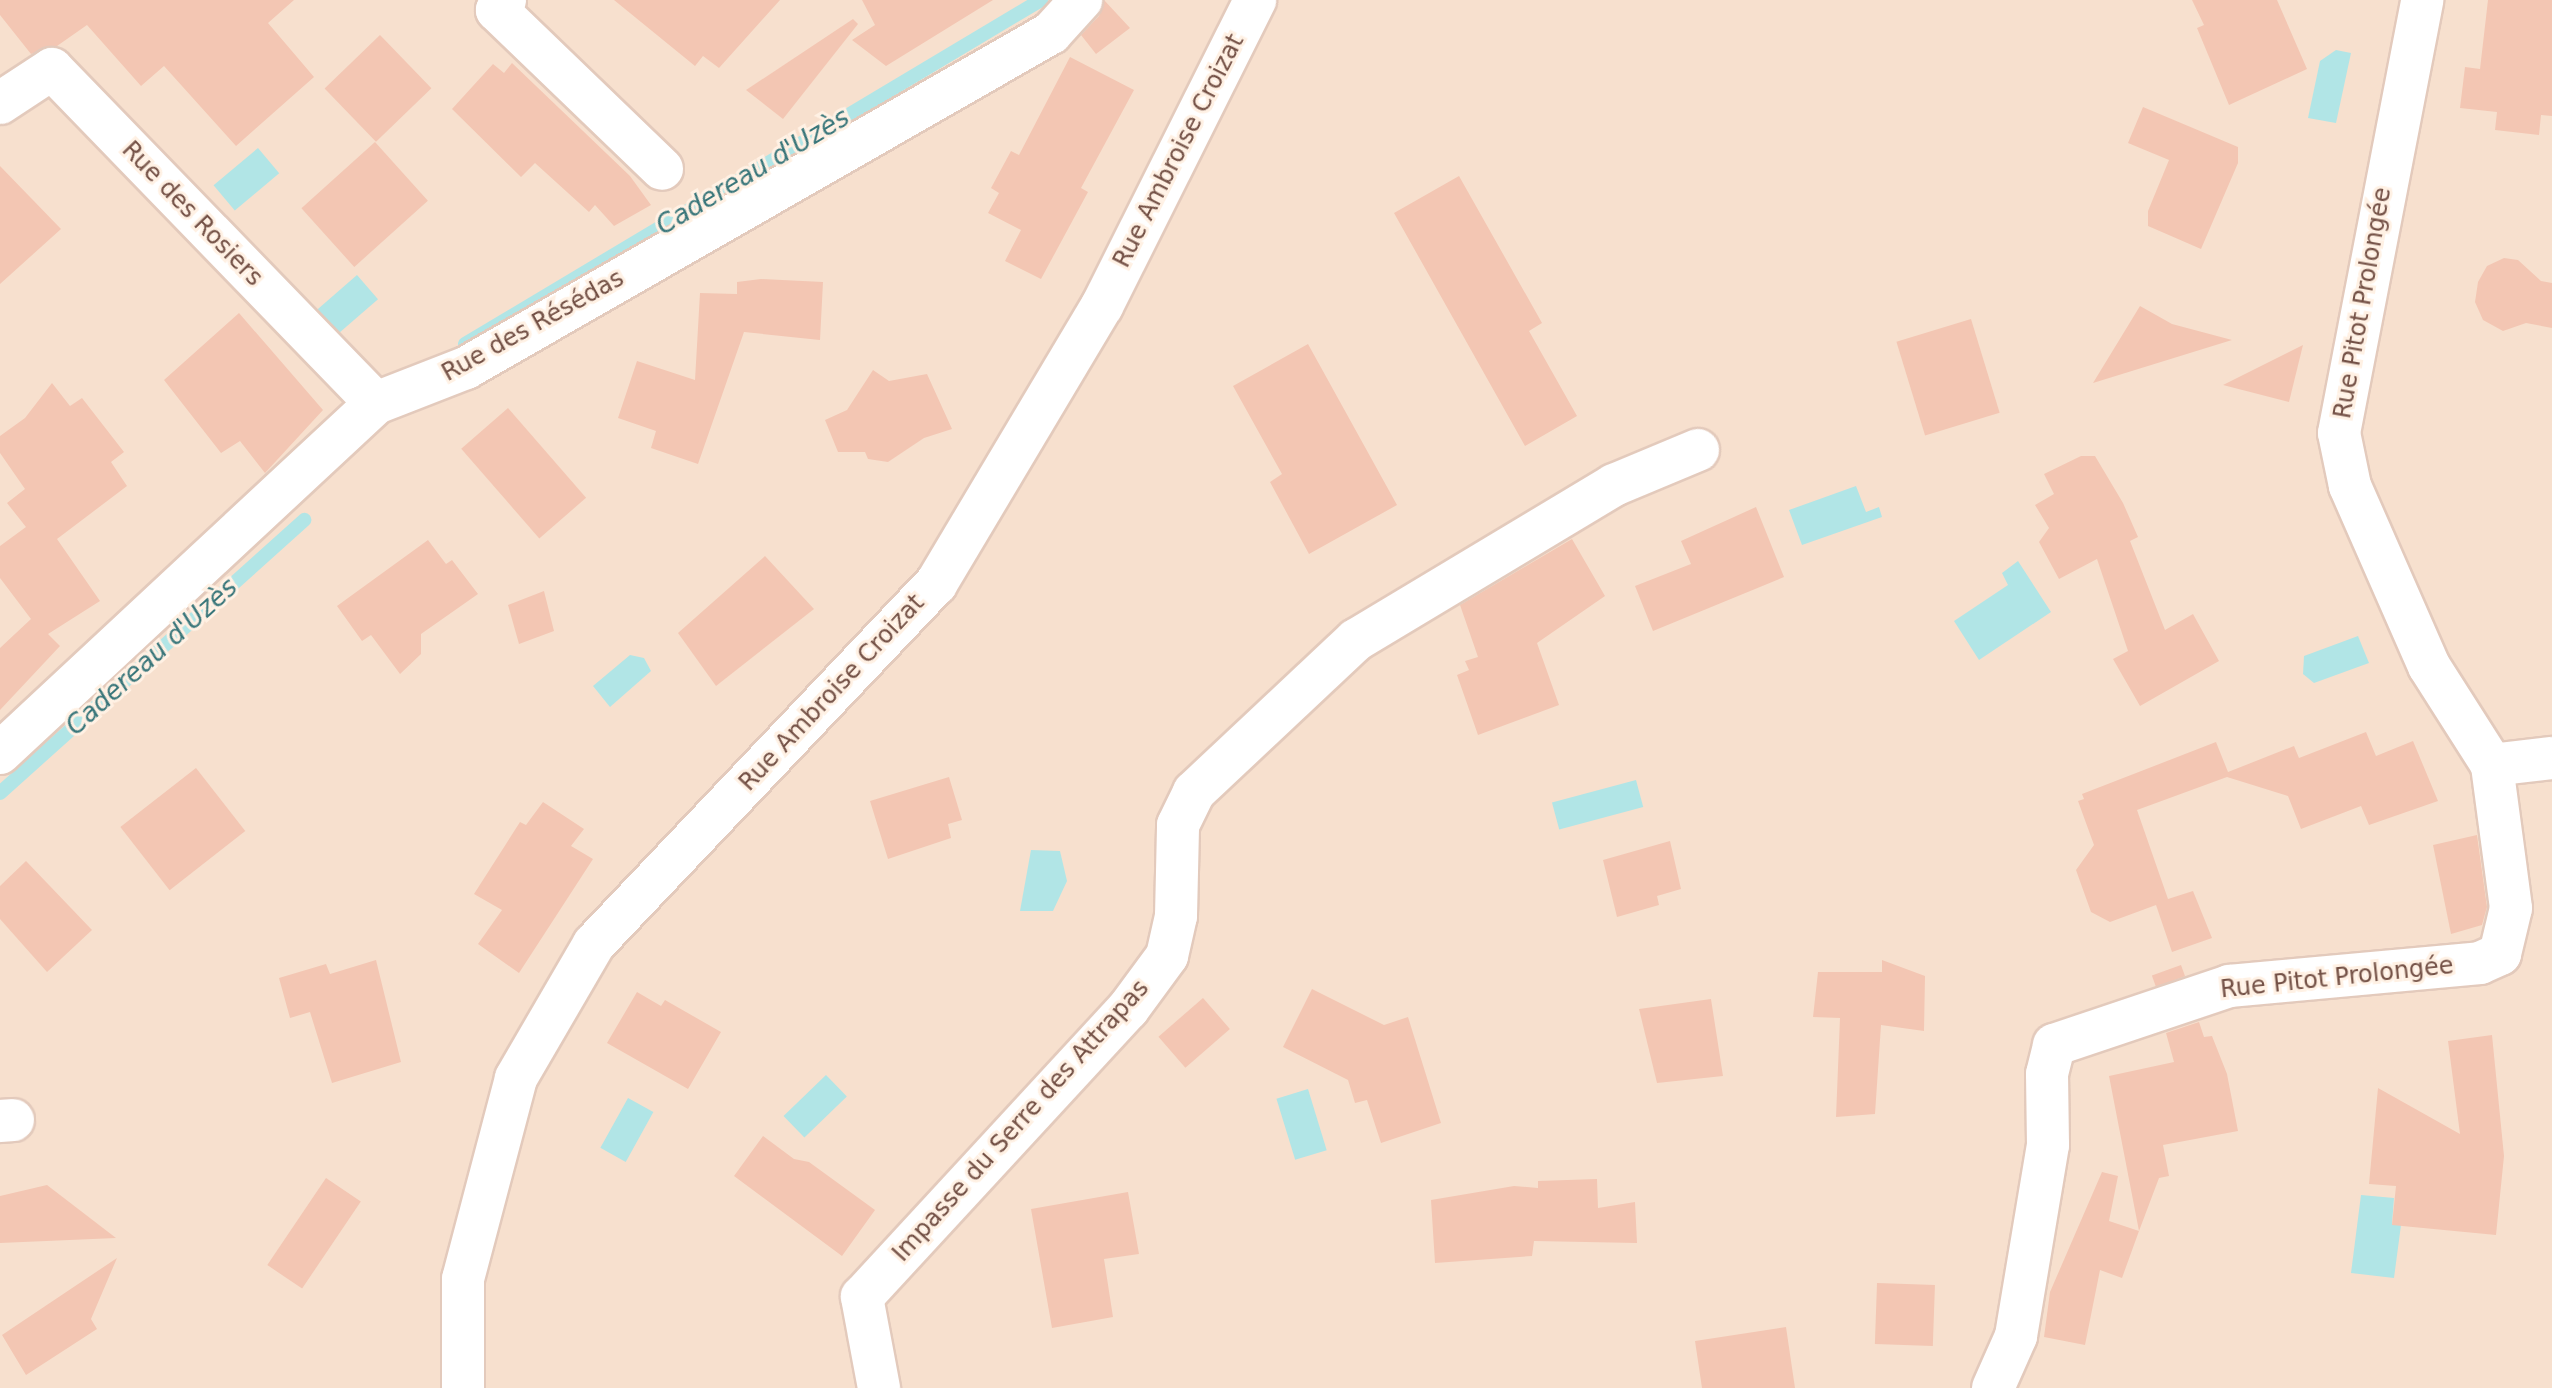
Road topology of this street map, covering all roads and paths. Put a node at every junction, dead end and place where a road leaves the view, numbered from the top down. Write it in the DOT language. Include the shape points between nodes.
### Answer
graph roads {
  1 [pos="505,0"];
  2 [pos="1081,0"];
  3 [pos="1255,0"];
  4 [pos="2422,0"];
  5 [pos="0,103"];
  6 [pos="662,169"];
  7 [pos="376,403"];
  8 [pos="1698,450"];
  9 [pos="0,753"];
  10 [pos="2552,758"];
  11 [pos="2492,765"];
  12 [pos="463,1388"];
  13 [pos="879,1388"];
  14 [pos="1993,1388"];
  1 -- 6 [label="street" via="497,10"];
  2 -- 7 [label="street, Rue des Résédas" via="1051,33 466,368"];
  3 -- 12 [label="street, Rue Ambroise Croizat" via="1102,306 936,584 594,944 524,1065 463,1279"];
  4 -- 11 [label="street, Rue Pitot Prolongée" via="2339,433 2350,486 2429,666"];
  5 -- 7 [label="street, Rue des Rosiers" via="52,69"];
  7 -- 9 [label="street, Rue des Résédas"];
  8 -- 13 [label="street, Impasse du Serre des Attrapas" via="1614,485 1356,640 1194,792 1178,825 1176,916 1167,956 1128,1009 862,1297"];
  10 -- 11 [label="street"];
  11 -- 14 [label="street, Rue Pitot Prolongée" via="2511,908 2500,954 2480,963 2229,986 2054,1045 2047,1074 2048,1145 2019,1322"];
}
